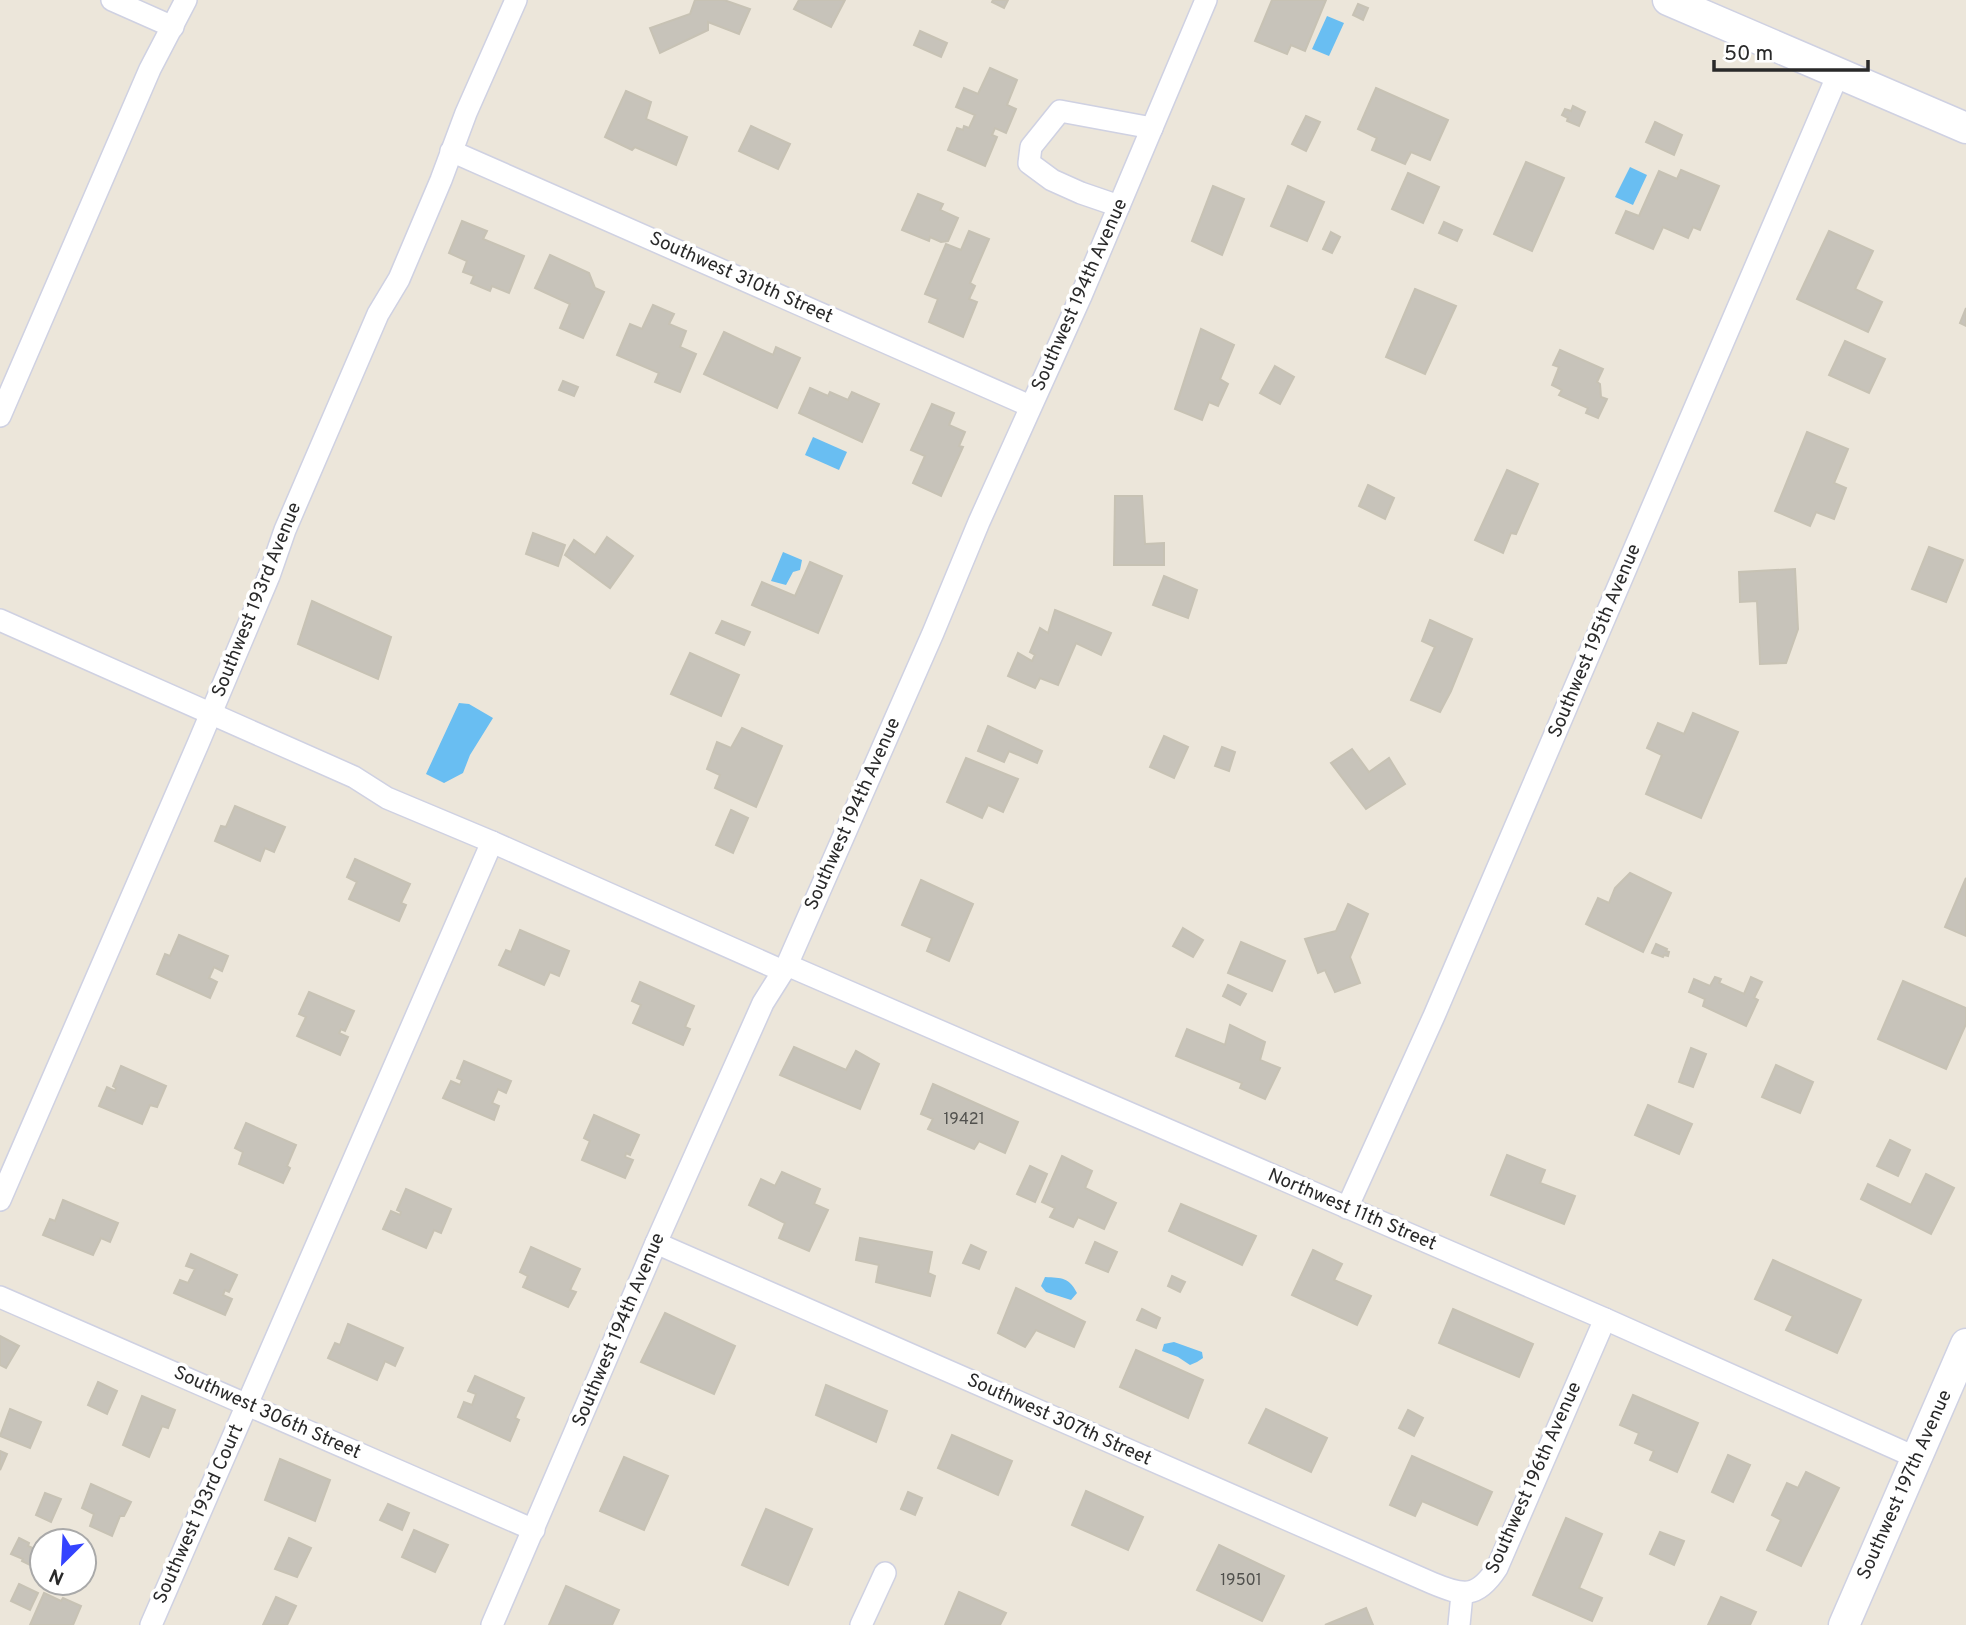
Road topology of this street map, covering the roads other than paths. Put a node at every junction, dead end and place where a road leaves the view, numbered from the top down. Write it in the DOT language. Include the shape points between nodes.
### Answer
graph roads {
  1 [pos="111,0"];
  2 [pos="186,0"];
  3 [pos="516,0"];
  4 [pos="1206,0"];
  5 [pos="1668,0"];
  6 [pos="173,27"];
  7 [pos="1839,72"];
  8 [pos="1152,128"];
  9 [pos="1966,128"];
  10 [pos="451,151"];
  11 [pos="1119,206"];
  12 [pos="1030,406"];
  13 [pos="0,416"];
  14 [pos="0,620"];
  15 [pos="211,713"];
  16 [pos="492,842"];
  17 [pos="785,968"];
  18 [pos="0,1200"];
  19 [pos="1347,1208"];
  20 [pos="656,1243"];
  21 [pos="0,1297"];
  22 [pos="1605,1319"];
  23 [pos="1966,1344"];
  24 [pos="248,1404"];
  25 [pos="1917,1458"];
  26 [pos="534,1530"];
  27 [pos="885,1573"];
  28 [pos="1462,1594"];
  29 [pos="151,1625"];
  30 [pos="492,1625"];
  31 [pos="861,1625"];
  32 [pos="1459,1625"];
  33 [pos="1844,1625"];
  1 -- 6 [label="street"];
  2 -- 6 [label="street"];
  3 -- 10 [label="street, Southwest 193rd Avenue"];
  4 -- 8 [label="street, Southwest 194th Avenue"];
  5 -- 7 [label="street"];
  6 -- 13 [label="street" via="150,69"];
  7 -- 9 [label="street"];
  7 -- 19 [label="street, Southwest 195th Avenue" via="1456,966"];
  8 -- 11 [label="street, Southwest 194th Avenue"];
  8 -- 11 [label="street" via="1060,111 1031,147 1029,163 1052,180"];
  10 -- 12 [label="street, Southwest 310th Street"];
  10 -- 15 [label="street, Southwest 193rd Avenue" via="285,530"];
  11 -- 12 [label="street, Southwest 194th Avenue"];
  12 -- 17 [label="street, Southwest 194th Avenue"];
  14 -- 15 [label="street, Northwest 11th Street"];
  15 -- 16 [label="street, Northwest 11th Street" via="354,777 387,798"];
  15 -- 18 [label="street, Southwest 193rd Avenue"];
  16 -- 17 [label="street, Northwest 11th Street"];
  16 -- 24 [label="street, Southwest 193rd Court"];
  17 -- 19 [label="street, Northwest 11th Street"];
  17 -- 20 [label="street, Southwest 194th Avenue" via="763,1003"];
  19 -- 22 [label="street, Northwest 11th Street"];
  20 -- 26 [label="street, Southwest 194th Avenue"];
  20 -- 28 [label="street, Southwest 307th Street"];
  21 -- 24 [label="street, Southwest 306th Street"];
  22 -- 25 [label="street, Northwest 11th Street"];
  22 -- 28 [label="street, Southwest 196th Avenue" via="1497,1568 1481,1587"];
  23 -- 25 [label="street, Southwest 197th Avenue"];
  24 -- 26 [label="street, Southwest 306th Street"];
  24 -- 29 [label="street, Southwest 193rd Court"];
  25 -- 33 [label="street, Southwest 197th Avenue"];
  26 -- 30 [label="street, Southwest 194th Avenue"];
  27 -- 31 [label="street"];
  28 -- 32 [label="street"];
}
